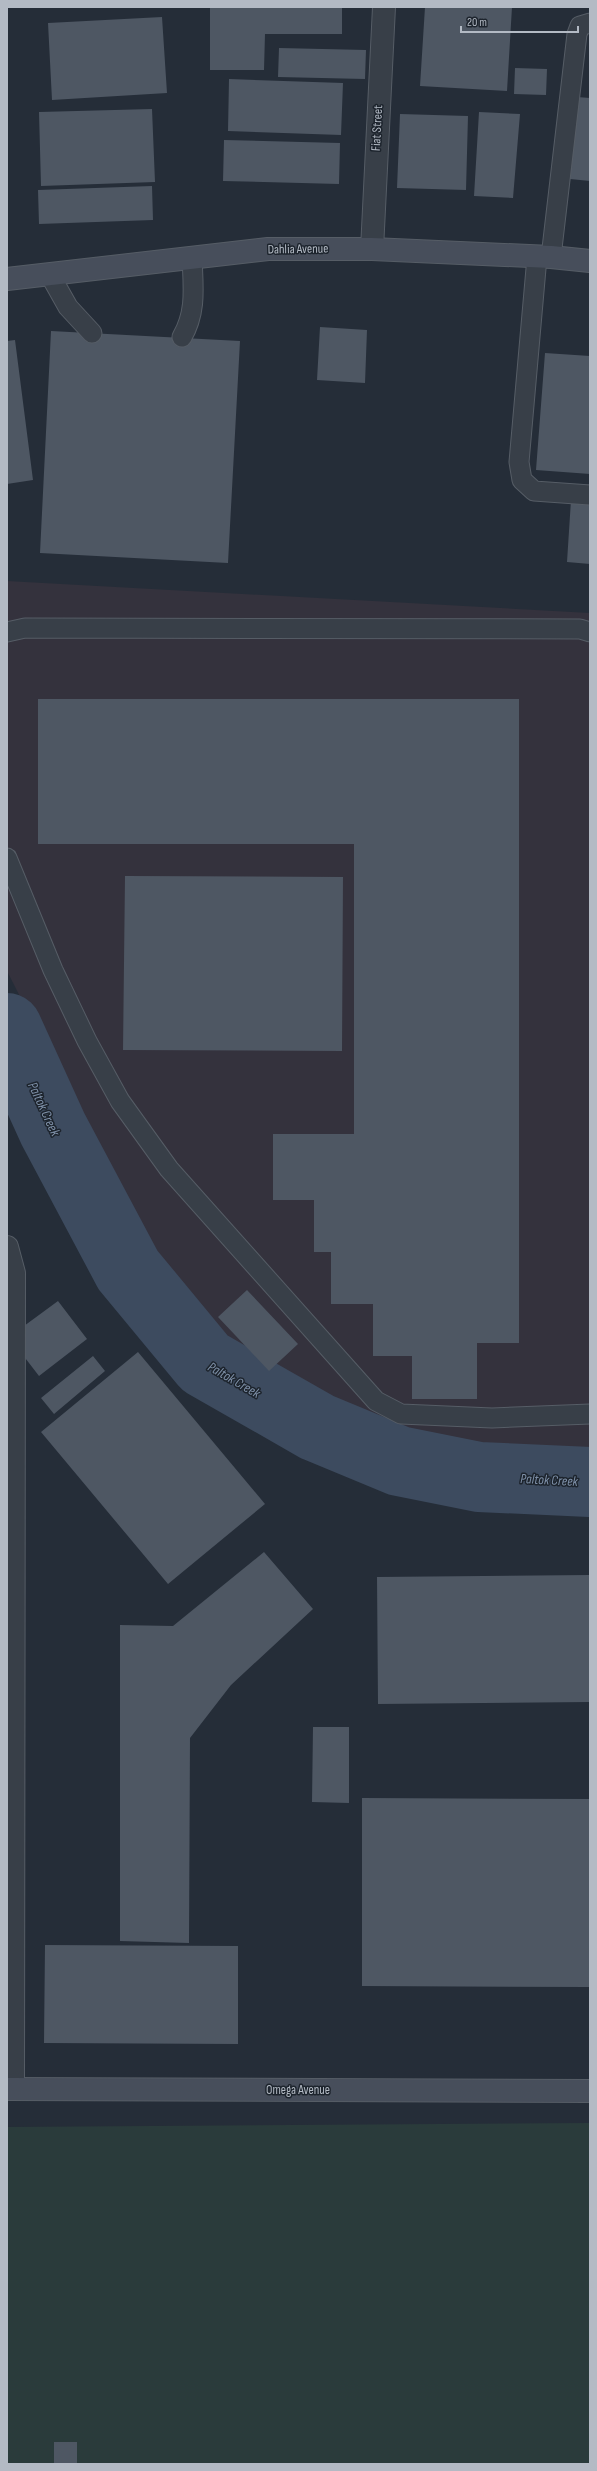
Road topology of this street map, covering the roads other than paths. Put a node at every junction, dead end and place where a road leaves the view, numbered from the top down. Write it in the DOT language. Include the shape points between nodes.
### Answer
graph roads {
  1 [pos="384,7"];
  2 [pos="590,23"];
  3 [pos="372,249"];
  4 [pos="192,257"];
  5 [pos="544,257"];
  6 [pos="590,261"];
  7 [pos="50,275"];
  8 [pos="7,279"];
  9 [pos="92,333"];
  10 [pos="182,337"];
  11 [pos="590,496"];
  12 [pos="7,632"];
  13 [pos="590,632"];
  14 [pos="7,858"];
  15 [pos="7,1248"];
  16 [pos="590,1414"];
  17 [pos="10,2089"];
  18 [pos="590,2091"];
  1 -- 3 [label="street, Fiat Street"];
  2 -- 5 [label="lane" via="580,26 577,34"];
  3 -- 4 [label="street, Dahlia Avenue" via="268,249"];
  3 -- 5 [label="street, Dahlia Avenue"];
  4 -- 7 [label="street, Dahlia Avenue"];
  4 -- 10 [label="lane" via="194,306 191,323"];
  5 -- 6 [label="street, Dahlia Avenue"];
  5 -- 11 [label="lane" via="519,462 522,480 534,491"];
  7 -- 8 [label="street, Dahlia Avenue"];
  7 -- 9 [label="lane" via="68,307"];
  12 -- 13 [label="lane" via="25,628 572,629"];
  14 -- 16 [label="lane" via="53,970 87,1041 120,1101 169,1169 376,1401 401,1414 492,1418"];
  15 -- 17 [label="street" via="14,1274"];
  17 -- 18 [label="street, Omega Avenue"];
}
